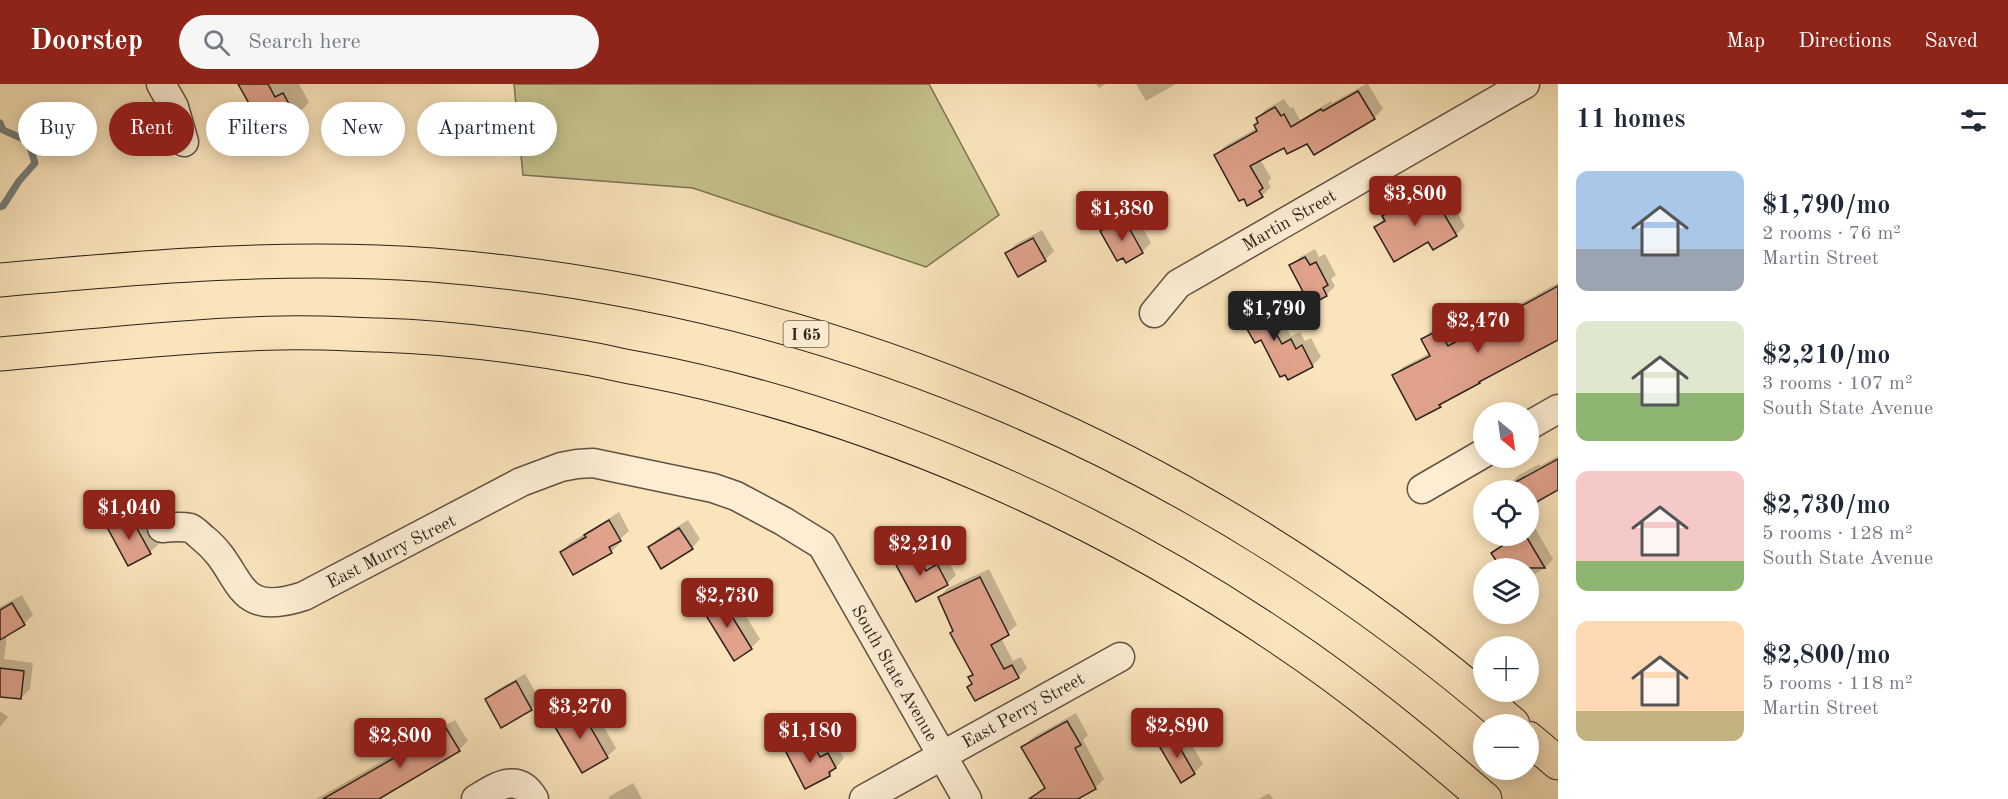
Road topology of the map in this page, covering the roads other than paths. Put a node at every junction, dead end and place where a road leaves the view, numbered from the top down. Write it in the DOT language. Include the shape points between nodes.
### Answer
graph roads {
  1 [pos="160,84"];
  2 [pos="1525,84"];
  3 [pos="171,102"];
  4 [pos="0,280"];
  5 [pos="1154,313"];
  6 [pos="0,354"];
  7 [pos="1558,409"];
  8 [pos="1539,420"];
  9 [pos="1473,459"];
  10 [pos="521,482"];
  11 [pos="1422,489"];
  12 [pos="162,528"];
  13 [pos="1120,657"];
  14 [pos="1501,714"];
  15 [pos="1539,747"];
  16 [pos="942,755"];
  17 [pos="1558,763"];
  18 [pos="526,792"];
  19 [pos="476,799"];
  20 [pos="864,799"];
  21 [pos="966,799"];
  22 [pos="1485,799"];
  1 -- 3 [label="street"];
  2 -- 5 [label="street, Martin Street" via="1178,284"];
  4 -- 14 [label="highway, I 65" via="207,263 304,260 431,265 598,285 801,332 997,402 1159,478 1255,533 1348,594"];
  6 -- 22 [label="highway" via="275,333 435,339 584,357 692,380 811,413 909,447 1013,490 1158,563 1338,679"];
  7 -- 8 [label="street"];
  9 -- 11 [label="street"];
  10 -- 12 [label="street, East Murry Street" via="304,596 285,602 255,600 238,586 210,543 191,529"];
  10 -- 16 [label="street, South State Avenue" via="561,467 593,464 713,488 755,506 822,545"];
  13 -- 16 [label="street, East Perry Street"];
  15 -- 17 [label="highway"];
  16 -- 20 [label="street, East Perry Street"];
  16 -- 21 [label="street, South State Avenue"];
  18 -- 19 [label="street" via="501,784"];
}
